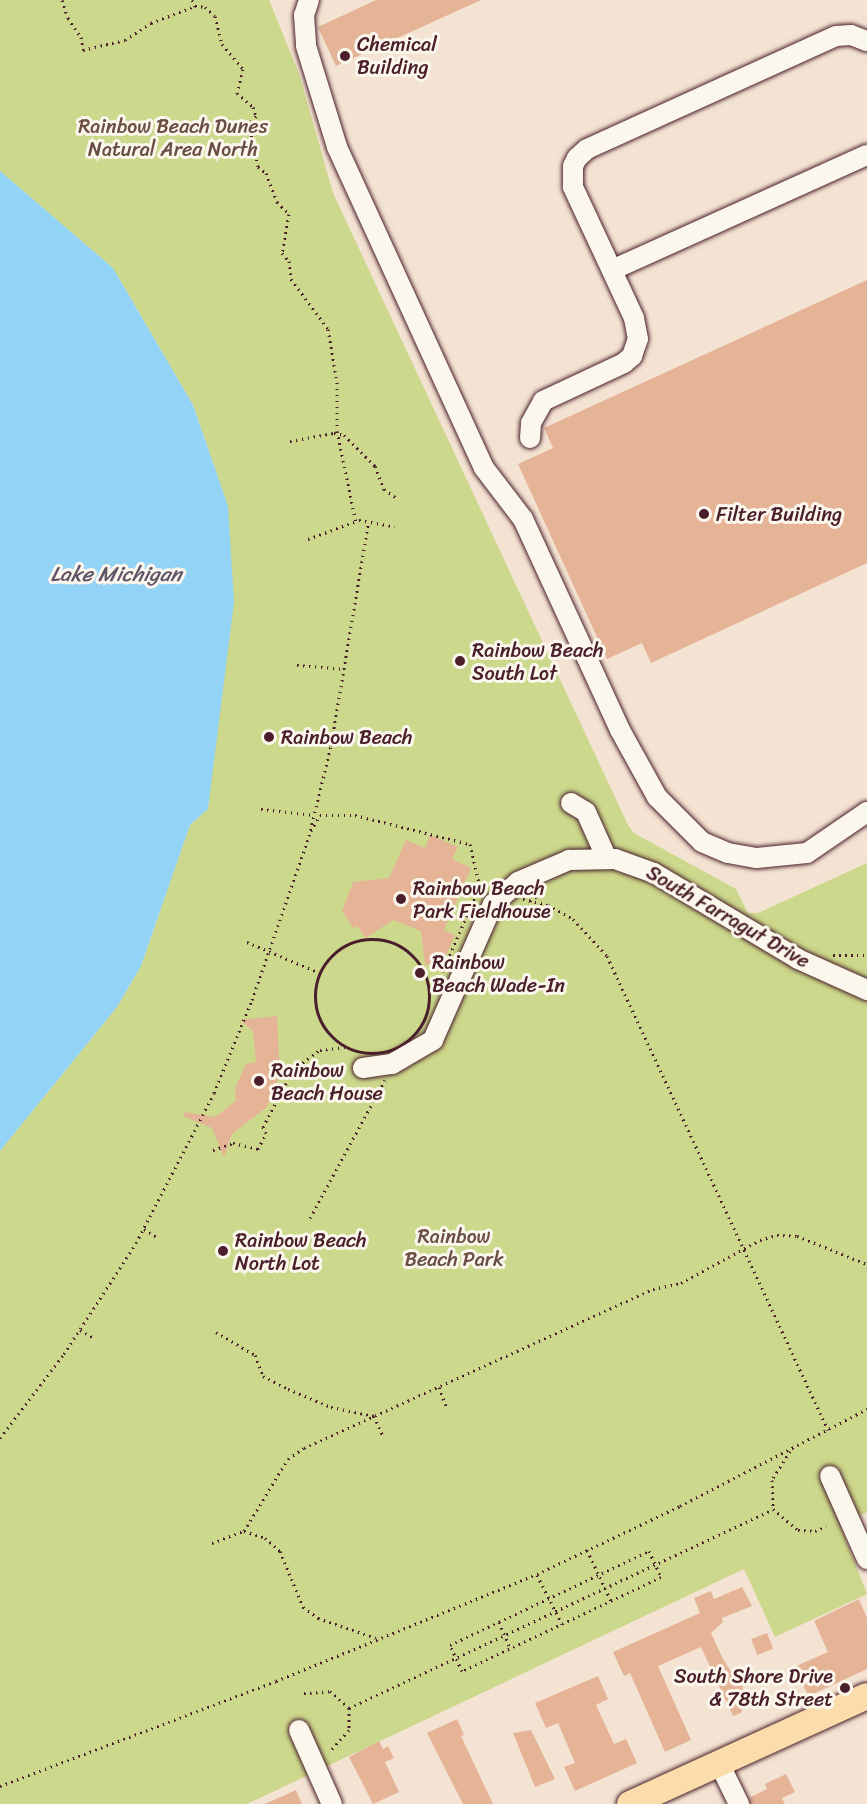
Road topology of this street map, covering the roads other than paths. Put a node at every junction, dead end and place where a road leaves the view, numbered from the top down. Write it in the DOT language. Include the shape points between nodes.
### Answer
graph roads {
  1 [pos="309,0"];
  2 [pos="867,41"];
  3 [pos="867,155"];
  4 [pos="612,270"];
  5 [pos="530,438"];
  6 [pos="867,812"];
  7 [pos="867,990"];
  8 [pos="363,1068"];
  9 [pos="830,1476"];
  10 [pos="867,1559"];
  11 [pos="867,1696"];
  12 [pos="299,1730"];
  13 [pos="719,1763"];
  14 [pos="332,1804"];
  15 [pos="630,1804"];
  16 [pos="739,1804"];
  1 -- 6 [label="street" via="304,15 306,46 337,147 484,468 523,519 620,730 657,797 702,842 728,853 757,858 807,853"];
  2 -- 4 [label="street" via="851,35 836,36 587,149 577,158 571,176 573,187"];
  3 -- 4 [label="street"];
  4 -- 5 [label="street" via="638,329 632,356 543,401 531,423"];
  7 -- 8 [label="street, South Farragut Drive" via="798,959 654,873 601,858 569,861 490,894 434,1040"];
  9 -- 10 [label="street"];
  11 -- 13 [label="main road"];
  12 -- 14 [label="street"];
  13 -- 15 [label="main road"];
  13 -- 16 [label="street"];
}
